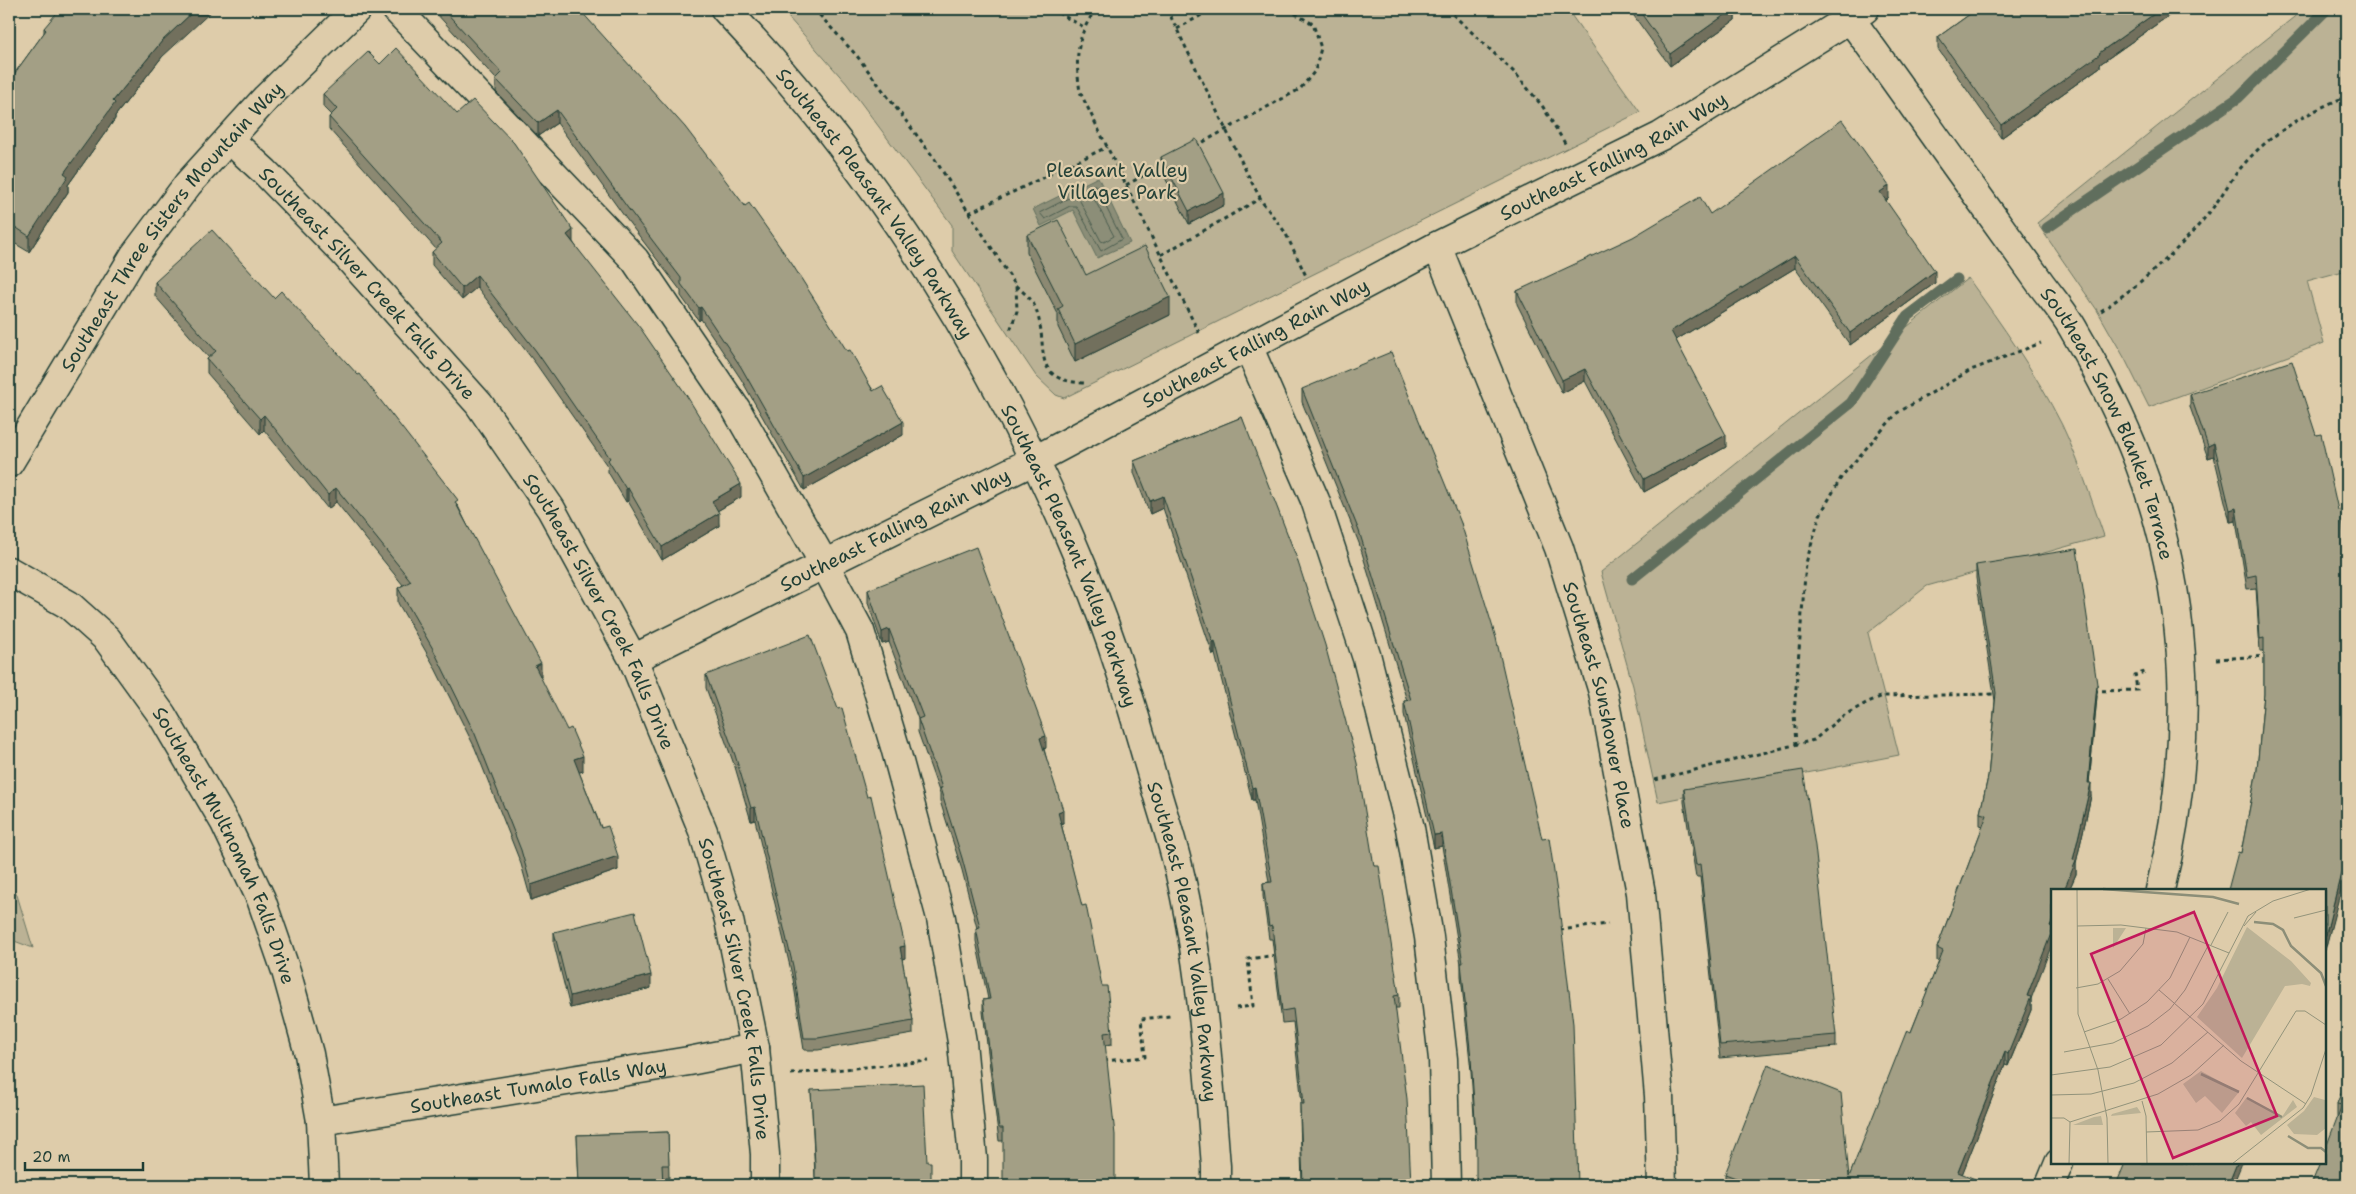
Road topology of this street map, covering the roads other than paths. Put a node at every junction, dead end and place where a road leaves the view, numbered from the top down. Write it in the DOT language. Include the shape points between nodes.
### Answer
graph roads {
  1 [pos="357,9"];
  2 [pos="396,9"];
  3 [pos="725,9"];
  4 [pos="1853,12"];
  5 [pos="229,139"];
  6 [pos="1436,246"];
  7 [pos="1248,346"];
  8 [pos="1035,460"];
  9 [pos="9,463"];
  10 [pos="825,565"];
  11 [pos="9,571"];
  12 [pos="633,659"];
  13 [pos="2160,889"];
  14 [pos="755,1048"];
  15 [pos="321,1121"];
  16 [pos="2059,1164"];
  17 [pos="324,1185"];
  18 [pos="765,1185"];
  19 [pos="973,1185"];
  20 [pos="1216,1185"];
  21 [pos="1446,1185"];
  22 [pos="1662,1185"];
  23 [pos="2050,1185"];
  1 -- 5 [label="street, Southeast Three Sisters Mountain Way"];
  2 -- 10 [label="street" via="635,260 736,409"];
  3 -- 8 [label="street, Southeast Pleasant Valley Parkway" via="769,55 825,124 941,287"];
  4 -- 6 [label="street, Southeast Falling Rain Way" via="1661,136"];
  4 -- 13 [label="street, Southeast Snow Blanket Terrace" via="2074,330 2112,401 2138,460 2172,584 2183,662 2179,780 2172,840"];
  5 -- 9 [label="street, Southeast Three Sisters Mountain Way" via="188,184 134,256"];
  5 -- 12 [label="street, Southeast Silver Creek Falls Drive" via="343,252 479,404 551,509"];
  6 -- 7 [label="street, Southeast Falling Rain Way"];
  6 -- 22 [label="street, Southeast Sunshower Place" via="1559,548 1603,692 1644,920 1659,1096"];
  7 -- 8 [label="street, Southeast Falling Rain Way"];
  7 -- 21 [label="street" via="1315,500 1367,658 1410,828 1429,937 1442,1059"];
  8 -- 10 [label="street, Southeast Falling Rain Way"];
  8 -- 20 [label="street, Southeast Pleasant Valley Parkway" via="1086,573 1128,692 1178,867 1203,1012"];
  10 -- 12 [label="street, Southeast Falling Rain Way"];
  10 -- 19 [label="street" via="860,631 942,918 962,1042 974,1159"];
  11 -- 15 [label="street, Southeast Multnomah Falls Drive" via="69,605 106,639 162,715 225,823 260,899 286,971 309,1054"];
  12 -- 14 [label="street, Southeast Silver Creek Falls Drive" via="703,831 730,920"];
  14 -- 15 [label="street, Southeast Tumalo Falls Way"];
  14 -- 18 [label="street, Southeast Silver Creek Falls Drive"];
  15 -- 17 [label="street, Southeast Multnomah Falls Drive"];
  16 -- 23 [label="street"];
}
